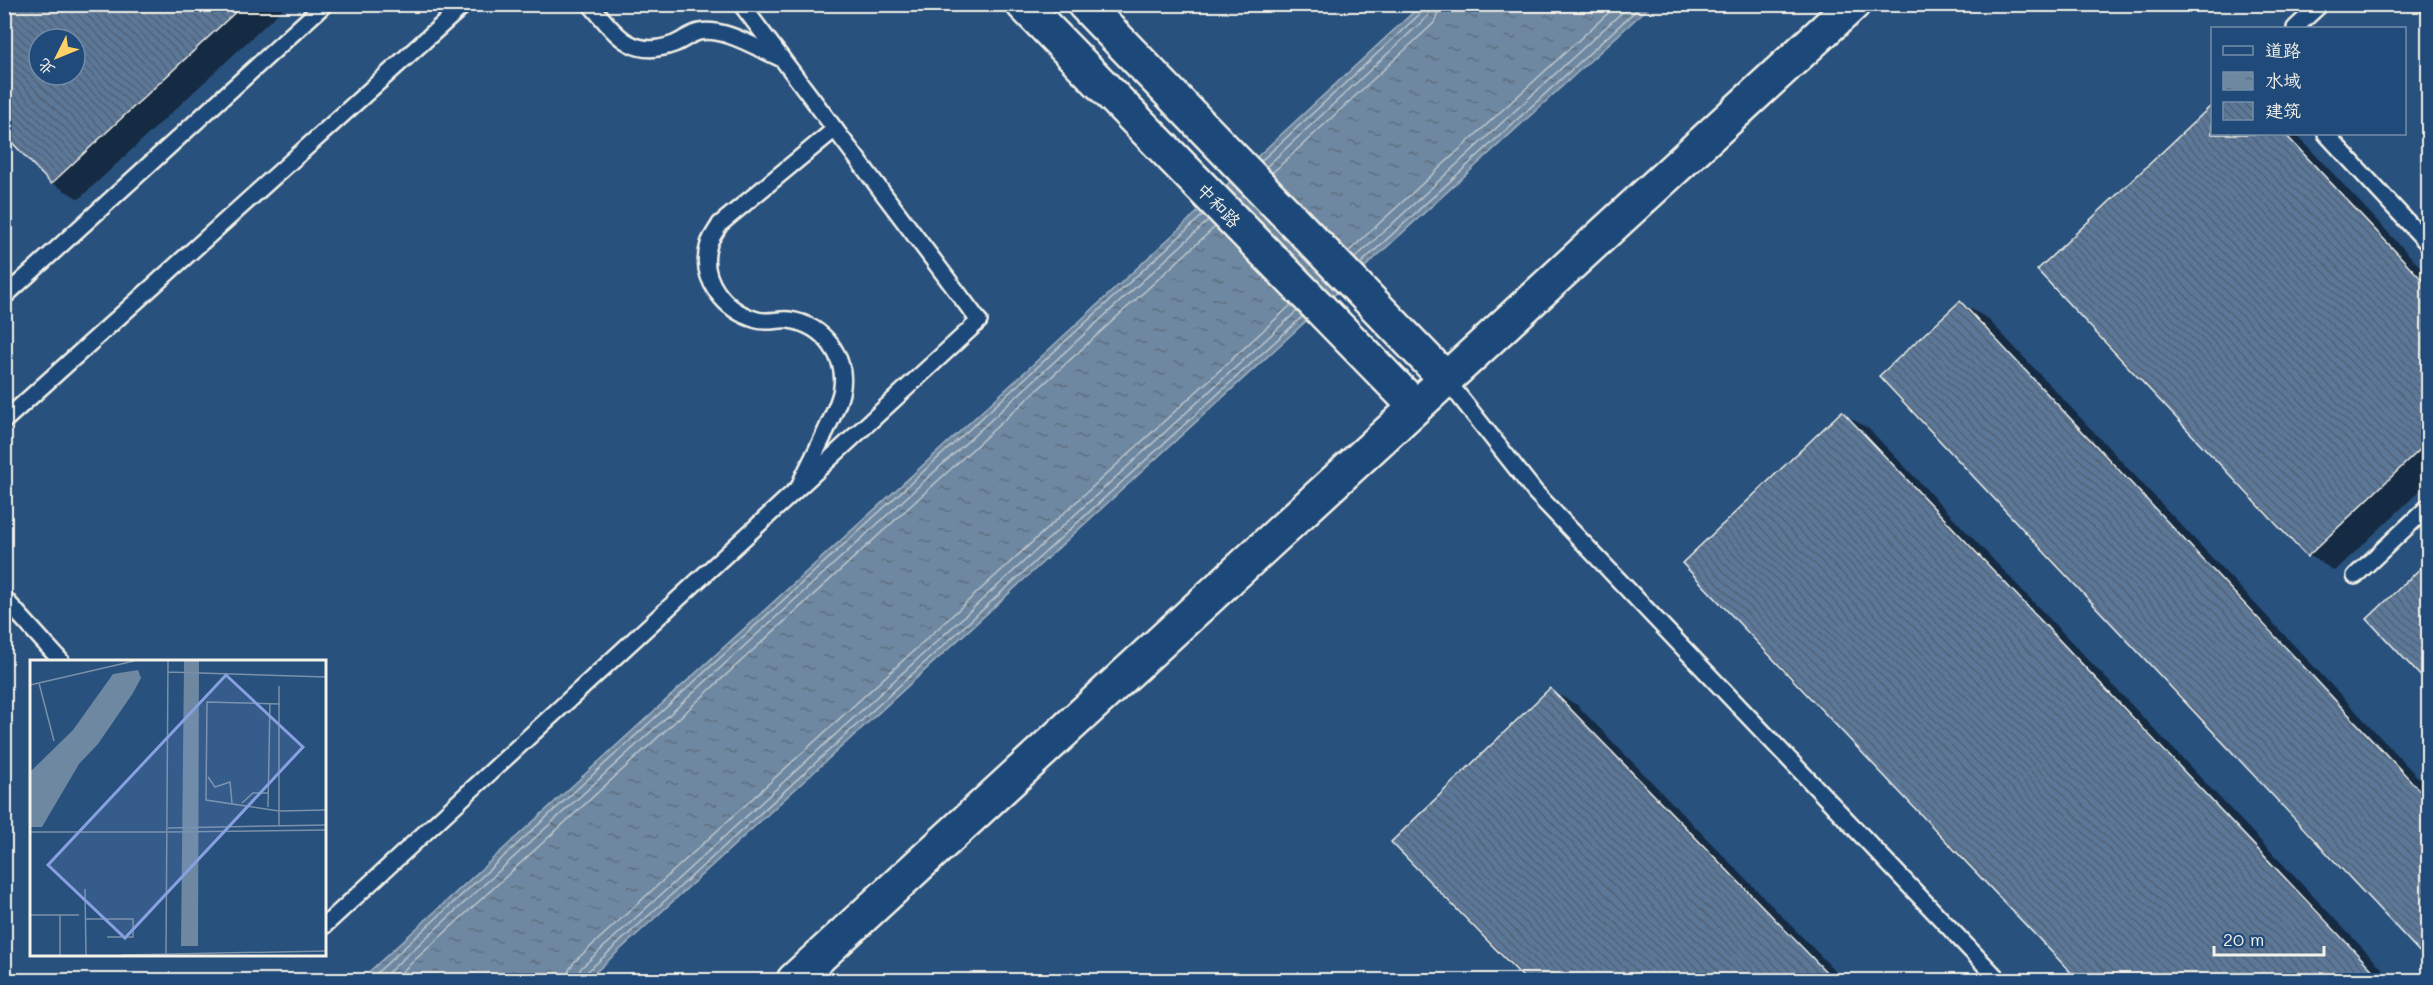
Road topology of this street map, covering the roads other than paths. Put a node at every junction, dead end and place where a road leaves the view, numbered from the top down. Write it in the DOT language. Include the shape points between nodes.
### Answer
graph roads {
  1 [pos="325,4"];
  2 [pos="465,4"];
  3 [pos="590,4"];
  4 [pos="741,4"];
  5 [pos="1023,4"];
  6 [pos="1084,4"];
  7 [pos="1853,4"];
  8 [pos="2320,4"];
  9 [pos="2296,27"];
  10 [pos="782,59"];
  11 [pos="835,129"];
  12 [pos="2327,135"];
  13 [pos="2428,244"];
  14 [pos="4,297"];
  15 [pos="1445,378"];
  16 [pos="1415,406"];
  17 [pos="4,421"];
  18 [pos="799,487"];
  19 [pos="2428,507"];
  20 [pos="2355,576"];
  21 [pos="4,598"];
  22 [pos="60,660"];
  23 [pos="326,924"];
  24 [pos="794,981"];
  25 [pos="1999,981"];
  1 -- 14 [label="lane"];
  2 -- 17 [label="lane"];
  3 -- 10 [label="lane" via="616,35 632,47 651,50 698,32 719,32"];
  4 -- 10 [label="lane"];
  5 -- 16 [label="main road, 中和路"];
  6 -- 15 [label="main road"];
  7 -- 15 [label="main road"];
  8 -- 9 [label="lane"];
  10 -- 11 [label="lane"];
  11 -- 18 [label="lane" via="979,321"];
  11 -- 18 [label="lane" via="720,224 709,244 706,269 717,293 735,312 759,321 789,320 812,328 832,345 841,368 841,393"];
  12 -- 13 [label="lane"];
  15 -- 16 [label="main road"];
  15 -- 25 [label="lane" via="1535,492"];
  16 -- 24 [label="main road"];
  18 -- 23 [label="lane"];
  19 -- 20 [label="lane"];
  21 -- 22 [label="lane"];
}
